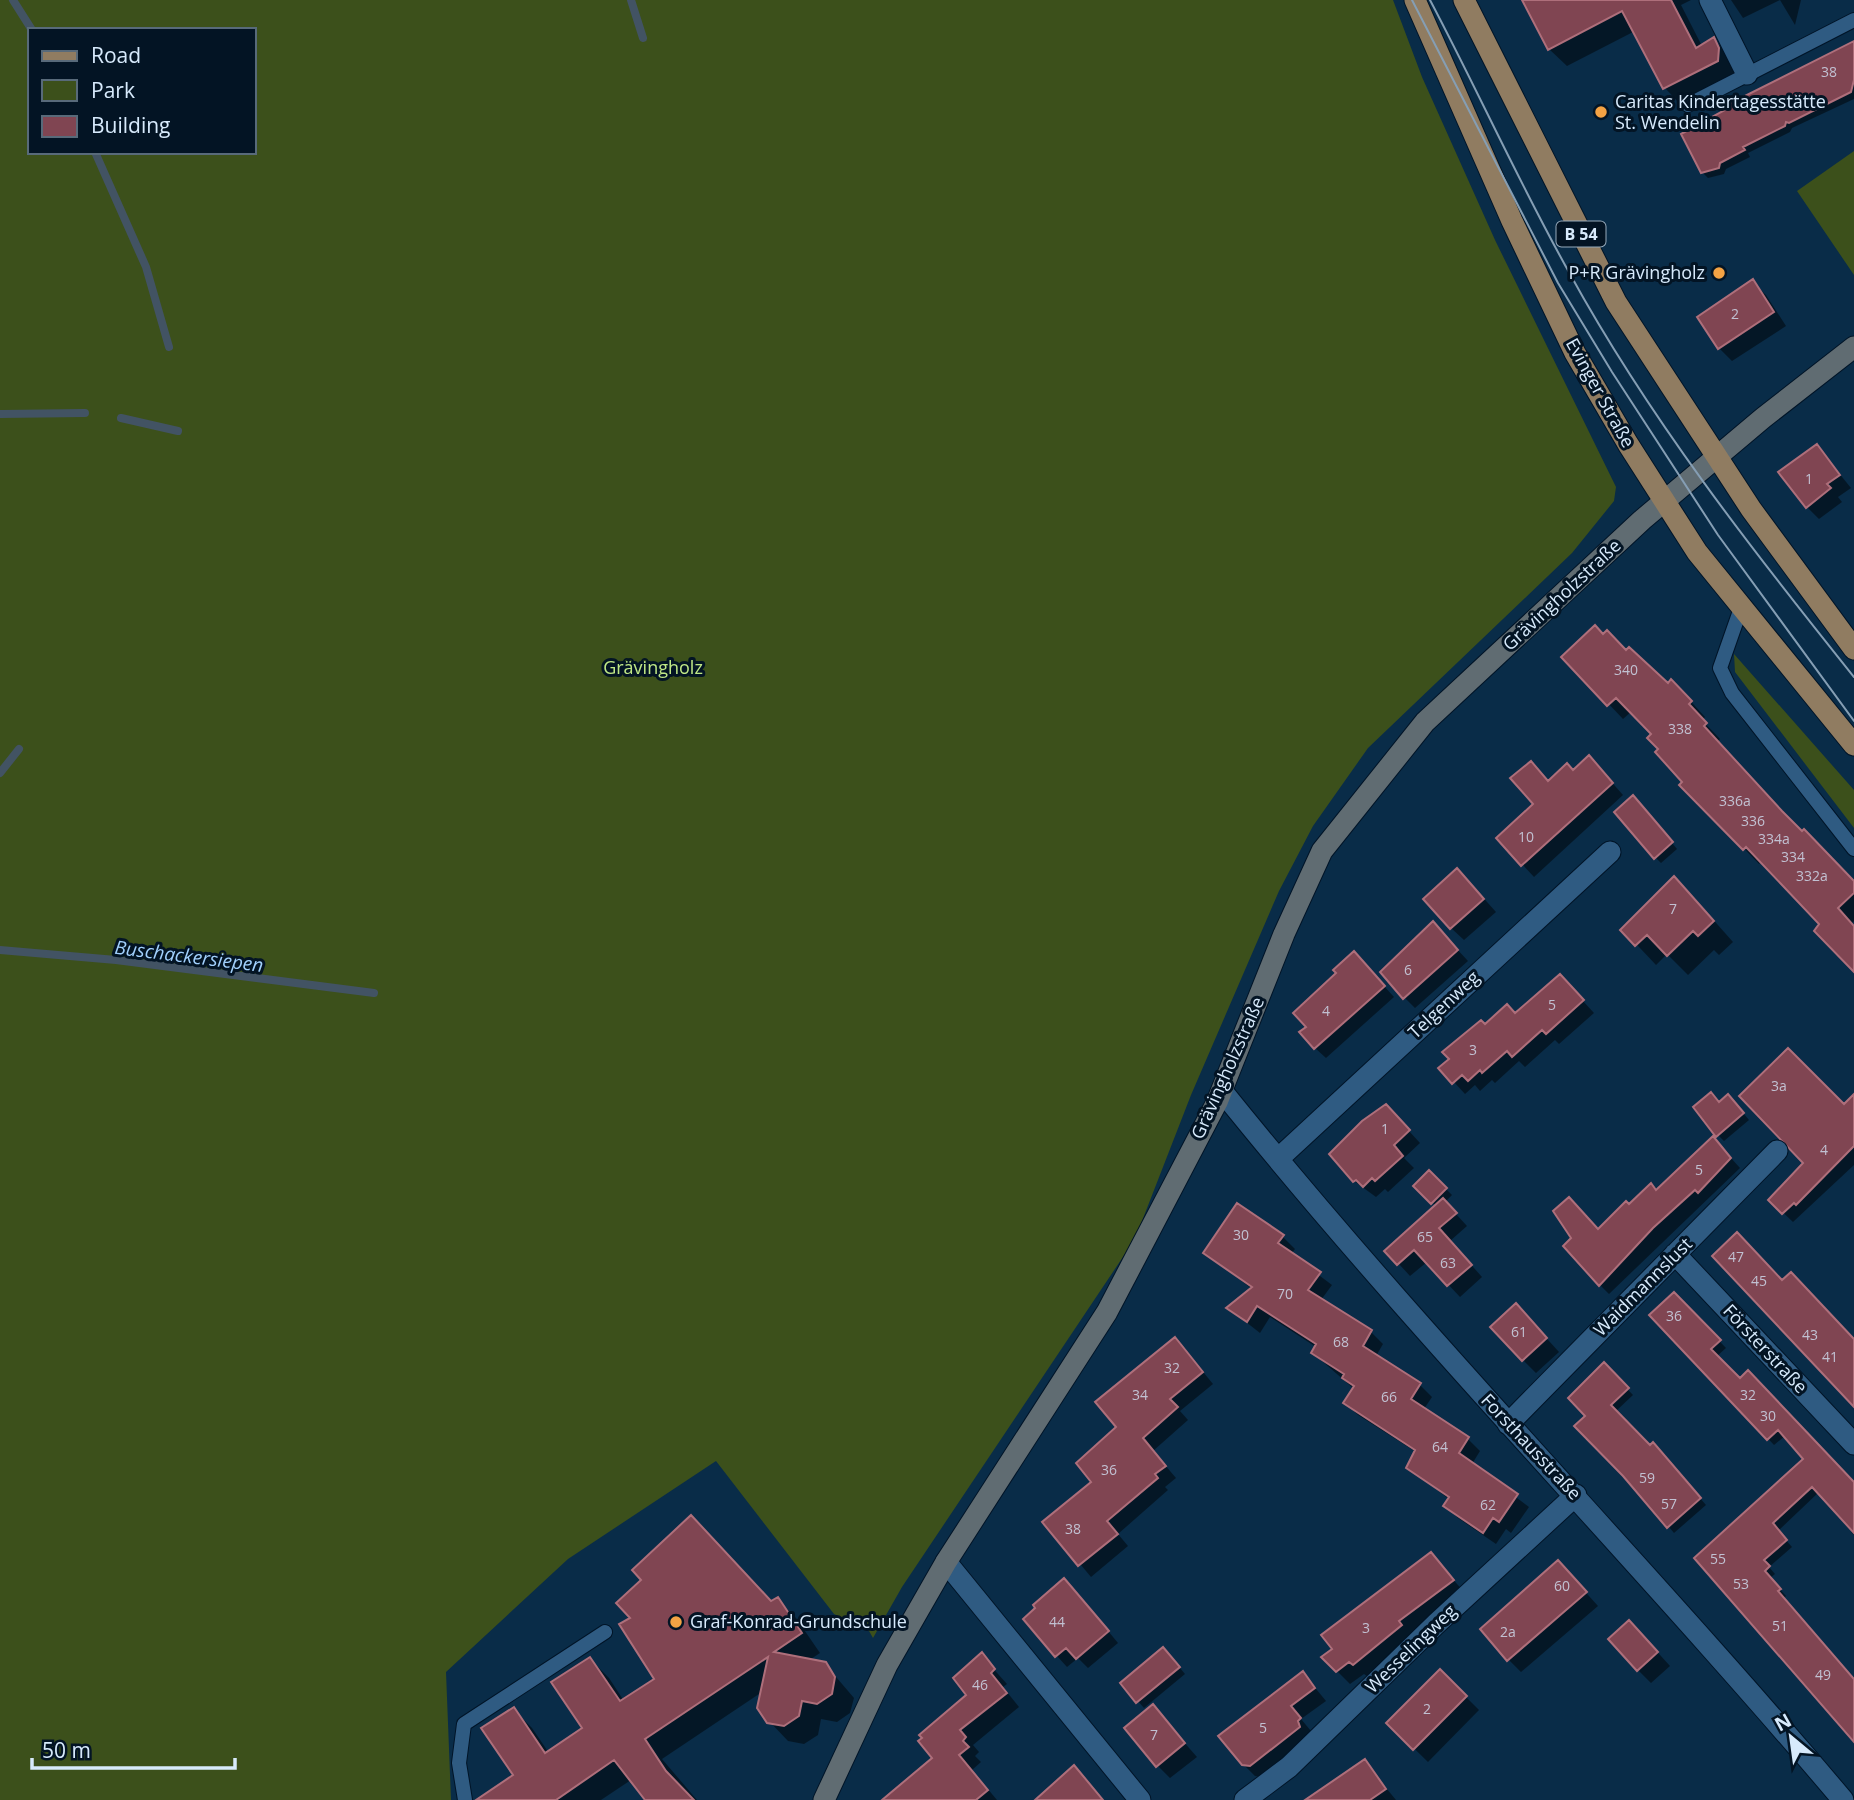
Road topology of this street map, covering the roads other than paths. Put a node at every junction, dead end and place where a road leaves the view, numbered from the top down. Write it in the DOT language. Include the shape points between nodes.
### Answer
graph roads {
  1 [pos="1415,0"];
  2 [pos="1464,0"];
  3 [pos="1710,0"];
  4 [pos="1854,20"];
  5 [pos="1747,74"];
  6 [pos="1688,105"];
  7 [pos="1854,347"];
  8 [pos="1717,457"];
  9 [pos="1664,502"];
  10 [pos="1741,608"];
  11 [pos="1854,649"];
  12 [pos="1854,745"];
  13 [pos="1854,849"];
  14 [pos="1610,852"];
  15 [pos="1222,1091"];
  16 [pos="1777,1151"];
  17 [pos="1278,1159"];
  18 [pos="1675,1254"];
  19 [pos="1508,1424"];
  20 [pos="1854,1444"];
  21 [pos="1576,1495"];
  22 [pos="946,1562"];
  23 [pos="605,1632"];
  24 [pos="465,1800"];
  25 [pos="824,1800"];
  26 [pos="1140,1800"];
  27 [pos="1245,1800"];
  28 [pos="1843,1800"];
  1 -- 9 [label="main road, Evinger Straße" via="1575,353"];
  2 -- 8 [label="main road, B 54" via="1616,302"];
  3 -- 5 [label="street"];
  4 -- 5 [label="lane"];
  5 -- 6 [label="lane"];
  7 -- 8 [label="main road, Grävingholzstraße"];
  8 -- 9 [label="main road, Grävingholzstraße"];
  8 -- 11 [label="main road, B 54"];
  9 -- 10 [label="main road, Evinger Straße"];
  9 -- 15 [label="main road, Grävingholzstraße" via="1425,722 1322,850"];
  10 -- 12 [label="main road, Evinger Straße"];
  10 -- 13 [label="lane" via="1720,668 1732,693"];
  14 -- 17 [label="street, Telgenweg"];
  15 -- 17 [label="street, Forsthausstraße"];
  15 -- 22 [label="main road, Grävingholzstraße" via="1107,1312"];
  16 -- 18 [label="street, Waidmannslust"];
  17 -- 19 [label="street, Forsthausstraße"];
  18 -- 19 [label="street, Waidmannslust"];
  18 -- 20 [label="street, Försterstraße"];
  19 -- 21 [label="street, Forsthausstraße"];
  21 -- 27 [label="street, Wesselingweg" via="1289,1767"];
  21 -- 28 [label="street, Forsthausstraße"];
  22 -- 25 [label="main road, Grävingholzstraße" via="887,1665"];
  22 -- 26 [label="street"];
  23 -- 24 [label="lane" via="464,1724 459,1763"];
}
